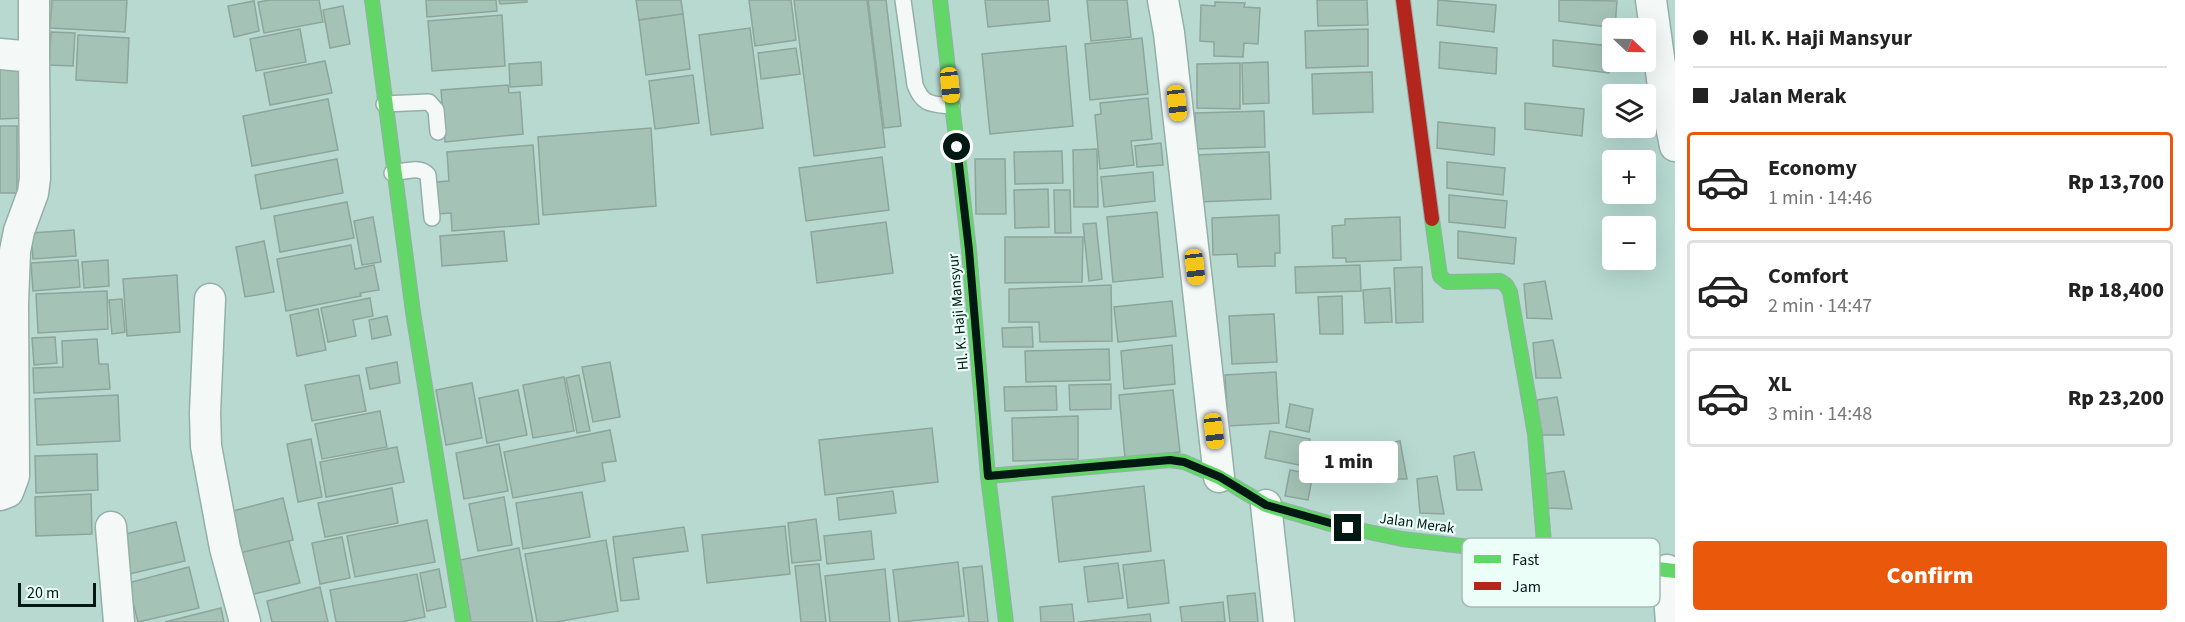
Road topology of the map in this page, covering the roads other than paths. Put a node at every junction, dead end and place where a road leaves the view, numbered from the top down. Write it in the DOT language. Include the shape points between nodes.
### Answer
graph roads {
  1 [pos="34,0"];
  2 [pos="372,0"];
  3 [pos="903,0"];
  4 [pos="940,0"];
  5 [pos="1163,0"];
  6 [pos="1403,0"];
  7 [pos="1651,0"];
  8 [pos="0,54"];
  9 [pos="34,57"];
  10 [pos="384,104"];
  11 [pos="952,106"];
  12 [pos="438,132"];
  13 [pos="1675,146"];
  14 [pos="392,173"];
  15 [pos="432,218"];
  16 [pos="210,299"];
  17 [pos="988,476"];
  18 [pos="1220,477"];
  19 [pos="0,495"];
  20 [pos="1266,505"];
  21 [pos="111,527"];
  22 [pos="1544,538"];
  23 [pos="1462,546"];
  24 [pos="1671,570"];
  25 [pos="119,622"];
  26 [pos="245,622"];
  27 [pos="464,622"];
  28 [pos="1006,622"];
  29 [pos="1279,622"];
  30 [pos="1671,622"];
  1 -- 9 [label="street"];
  2 -- 10 [label="street"];
  3 -- 11 [label="lane" via="920,97"];
  4 -- 11 [label="street, Hl. K. Haji Mansyur"];
  5 -- 18 [label="street"];
  6 -- 22 [label="street" via="1438,269 1447,282 1500,281 1510,292 1535,434"];
  7 -- 13 [label="street"];
  8 -- 9 [label="street"];
  9 -- 19 [label="street" via="34,185 15,251 14,476 8,492"];
  10 -- 12 [label="lane" via="429,102 436,110"];
  10 -- 14 [label="street"];
  11 -- 17 [label="street, Hl. K. Haji Mansyur"];
  14 -- 15 [label="lane" via="424,171 428,176"];
  14 -- 27 [label="street"];
  16 -- 26 [label="street" via="206,446 225,548"];
  17 -- 18 [label="street, Jalan Merak" via="1170,460"];
  17 -- 28 [label="street, Hl. K. Haji Mansyur"];
  18 -- 20 [label="street, Jalan Merak"];
  20 -- 23 [label="street, Jalan Merak" via="1402,539"];
  20 -- 29 [label="street"];
  21 -- 25 [label="street"];
  24 -- 30 [label="street"];
}
